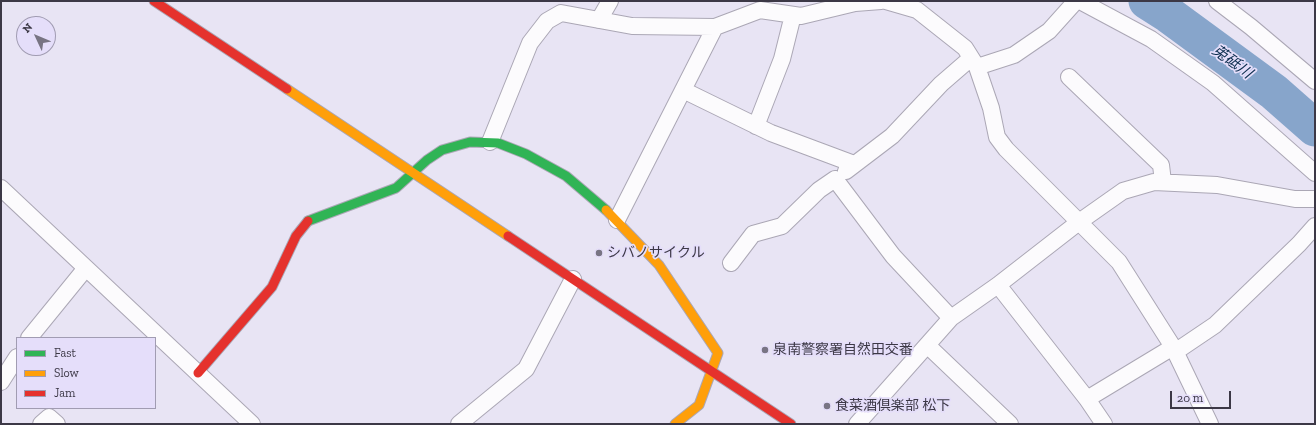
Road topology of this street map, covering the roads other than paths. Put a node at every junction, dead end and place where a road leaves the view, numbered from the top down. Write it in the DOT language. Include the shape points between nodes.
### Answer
graph roads {
  1 [pos="154,1"];
  2 [pos="610,1"];
  3 [pos="808,1"];
  4 [pos="882,1"];
  5 [pos="886,1"];
  6 [pos="1076,1"];
  7 [pos="1080,1"];
  8 [pos="1218,1"];
  9 [pos="762,5"];
  10 [pos="797,15"];
  11 [pos="599,20"];
  12 [pos="715,27"];
  13 [pos="974,62"];
  14 [pos="1069,77"];
  15 [pos="1315,81"];
  16 [pos="683,90"];
  17 [pos="756,126"];
  18 [pos="490,142"];
  19 [pos="854,164"];
  20 [pos="413,173"];
  21 [pos="1315,173"];
  22 [pos="835,179"];
  23 [pos="1163,182"];
  24 [pos="1,188"];
  25 [pos="1315,199"];
  26 [pos="617,220"];
  27 [pos="1079,222"];
  28 [pos="1315,226"];
  29 [pos="731,263"];
  30 [pos="86,268"];
  31 [pos="573,279"];
  32 [pos="998,285"];
  33 [pos="952,318"];
  34 [pos="30,337"];
  35 [pos="927,345"];
  36 [pos="1174,349"];
  37 [pos="16,359"];
  38 [pos="713,372"];
  39 [pos="198,373"];
  40 [pos="1,382"];
  41 [pos="1087,399"];
  42 [pos="41,424"];
  43 [pos="57,424"];
  44 [pos="252,424"];
  45 [pos="460,424"];
  46 [pos="675,424"];
  47 [pos="791,424"];
  48 [pos="857,424"];
  49 [pos="1010,424"];
  50 [pos="1104,424"];
  51 [pos="1210,424"];
  1 -- 20 [label="street"];
  2 -- 11 [label="street"];
  3 -- 10 [label="street"];
  4 -- 10 [label="street" via="855,3"];
  5 -- 13 [label="street" via="917,10 965,48"];
  6 -- 13 [label="street" via="1050,31 1014,55"];
  7 -- 21 [label="street" via="1151,39 1213,83"];
  8 -- 15 [label="street"];
  9 -- 10 [label="street"];
  9 -- 12 [label="street"];
  10 -- 17 [label="street"];
  11 -- 12 [label="street" via="632,26"];
  11 -- 18 [label="street" via="561,13 547,21 530,43"];
  12 -- 16 [label="street"];
  13 -- 19 [label="street" via="941,84 892,136"];
  13 -- 27 [label="street" via="991,108 997,136 1006,149"];
  14 -- 23 [label="street" via="1162,165"];
  16 -- 17 [label="street"];
  16 -- 26 [label="street"];
  17 -- 19 [label="street"];
  18 -- 20 [label="street" via="470,142 442,150"];
  18 -- 26 [label="street" via="526,154 566,176"];
  19 -- 22 [label="street"];
  20 -- 31 [label="street"];
  20 -- 39 [label="street" via="396,188 307,222 296,236 272,286"];
  22 -- 29 [label="street" via="819,190 782,226 753,234"];
  22 -- 33 [label="street" via="893,256"];
  23 -- 25 [label="street" via="1217,185 1295,199"];
  23 -- 27 [label="street" via="1123,191"];
  24 -- 30 [label="street"];
  26 -- 38 [label="street" via="659,265 718,353"];
  27 -- 32 [label="street"];
  27 -- 36 [label="street" via="1119,262"];
  28 -- 36 [label="street" via="1215,325"];
  30 -- 34 [label="street"];
  30 -- 39 [label="street"];
  31 -- 38 [label="street"];
  31 -- 45 [label="street" via="526,369"];
  32 -- 33 [label="street"];
  32 -- 41 [label="street"];
  33 -- 35 [label="street"];
  35 -- 48 [label="street"];
  35 -- 49 [label="street"];
  36 -- 41 [label="street"];
  36 -- 51 [label="street"];
  37 -- 40 [label="street"];
  38 -- 46 [label="street" via="699,405"];
  38 -- 47 [label="street"];
  39 -- 44 [label="street"];
  41 -- 50 [label="street"];
  42 -- 43 [label="street" via="48,417"];
}
